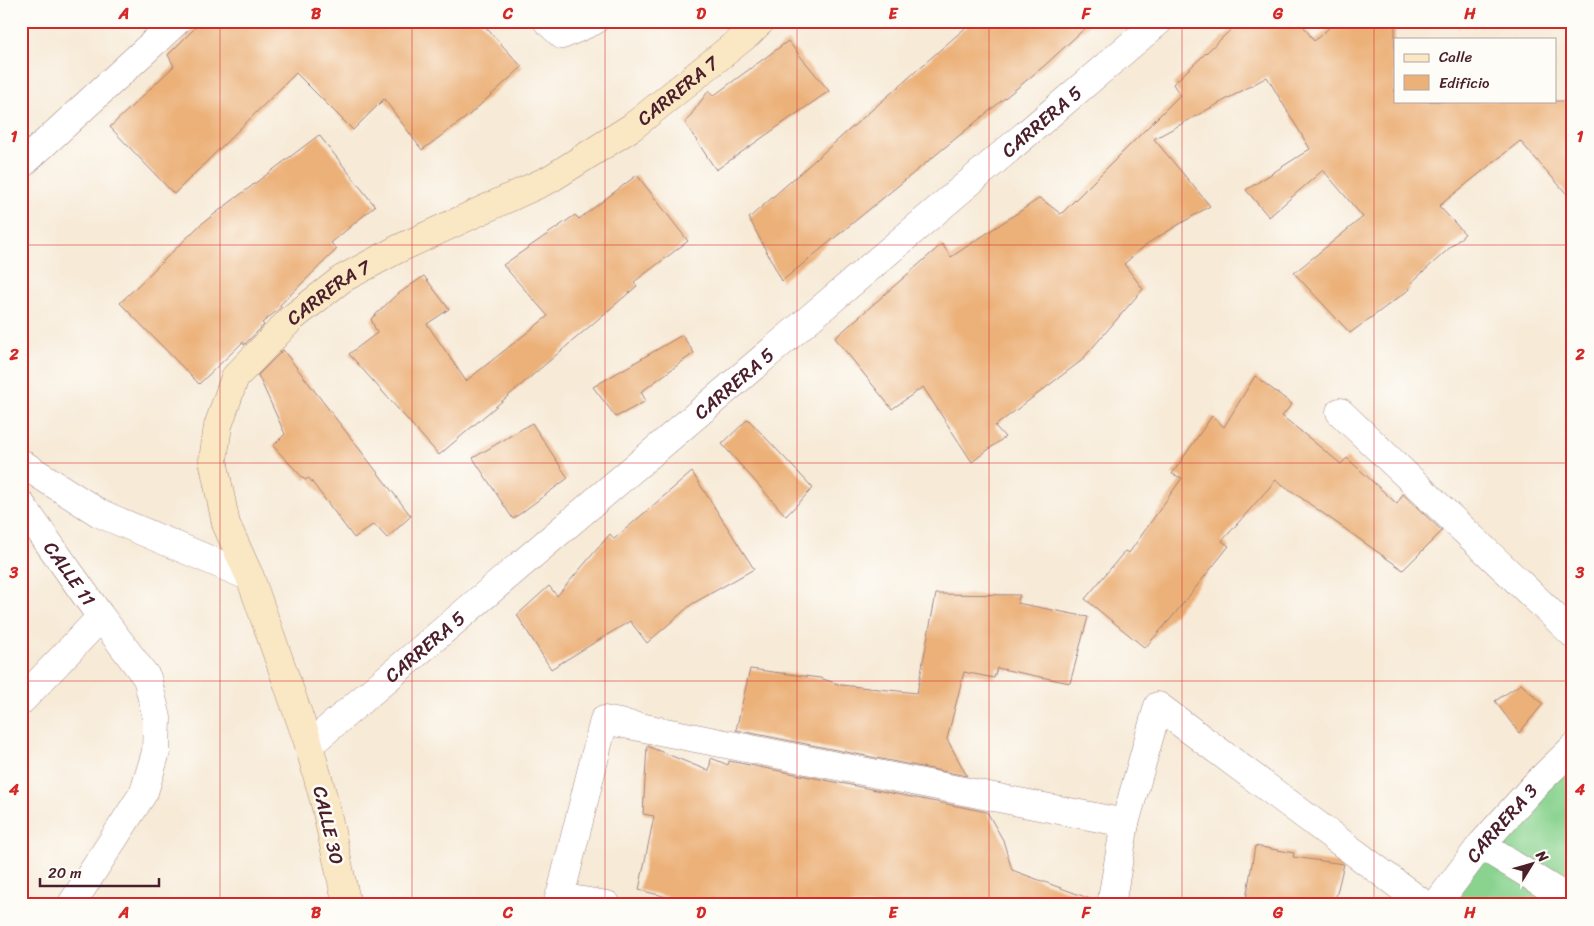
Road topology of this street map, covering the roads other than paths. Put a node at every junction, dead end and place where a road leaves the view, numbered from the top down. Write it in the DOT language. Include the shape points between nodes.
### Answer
graph roads {
  1 [pos="177,21"];
  2 [pos="594,21"];
  3 [pos="761,21"];
  4 [pos="1159,21"];
  5 [pos="555,28"];
  6 [pos="21,165"];
  7 [pos="1340,412"];
  8 [pos="21,463"];
  9 [pos="21,504"];
  10 [pos="250,577"];
  11 [pos="101,617"];
  12 [pos="1573,634"];
  13 [pos="21,701"];
  14 [pos="309,745"];
  15 [pos="1573,748"];
  16 [pos="1125,823"];
  17 [pos="1481,845"];
  18 [pos="559,901"];
  19 [pos="1573,902"];
  20 [pos="71,905"];
  21 [pos="347,905"];
  22 [pos="607,905"];
  23 [pos="1111,905"];
  24 [pos="1426,905"];
  25 [pos="1436,905"];
  1 -- 6 [label="street"];
  2 -- 5 [label="street"];
  3 -- 10 [label="street, CARRERA 7" via="632,127 550,179 398,249 342,279 292,318 235,377 218,426 213,460 226,524"];
  4 -- 14 [label="street, CARRERA 5"];
  7 -- 12 [label="street"];
  8 -- 10 [label="street" via="99,513"];
  9 -- 11 [label="street, CALLE 11"];
  10 -- 14 [label="street, CARRERA 7"];
  11 -- 13 [label="street"];
  11 -- 20 [label="street" via="147,678 157,718 156,752 144,792"];
  14 -- 21 [label="street, CALLE 30"];
  15 -- 17 [label="street, CARRERA 3"];
  16 -- 18 [label="street" via="604,720"];
  16 -- 23 [label="street"];
  16 -- 24 [label="street" via="1158,706"];
  17 -- 19 [label="street"];
  17 -- 25 [label="street, CARRERA 3"];
  18 -- 22 [label="street"];
}
